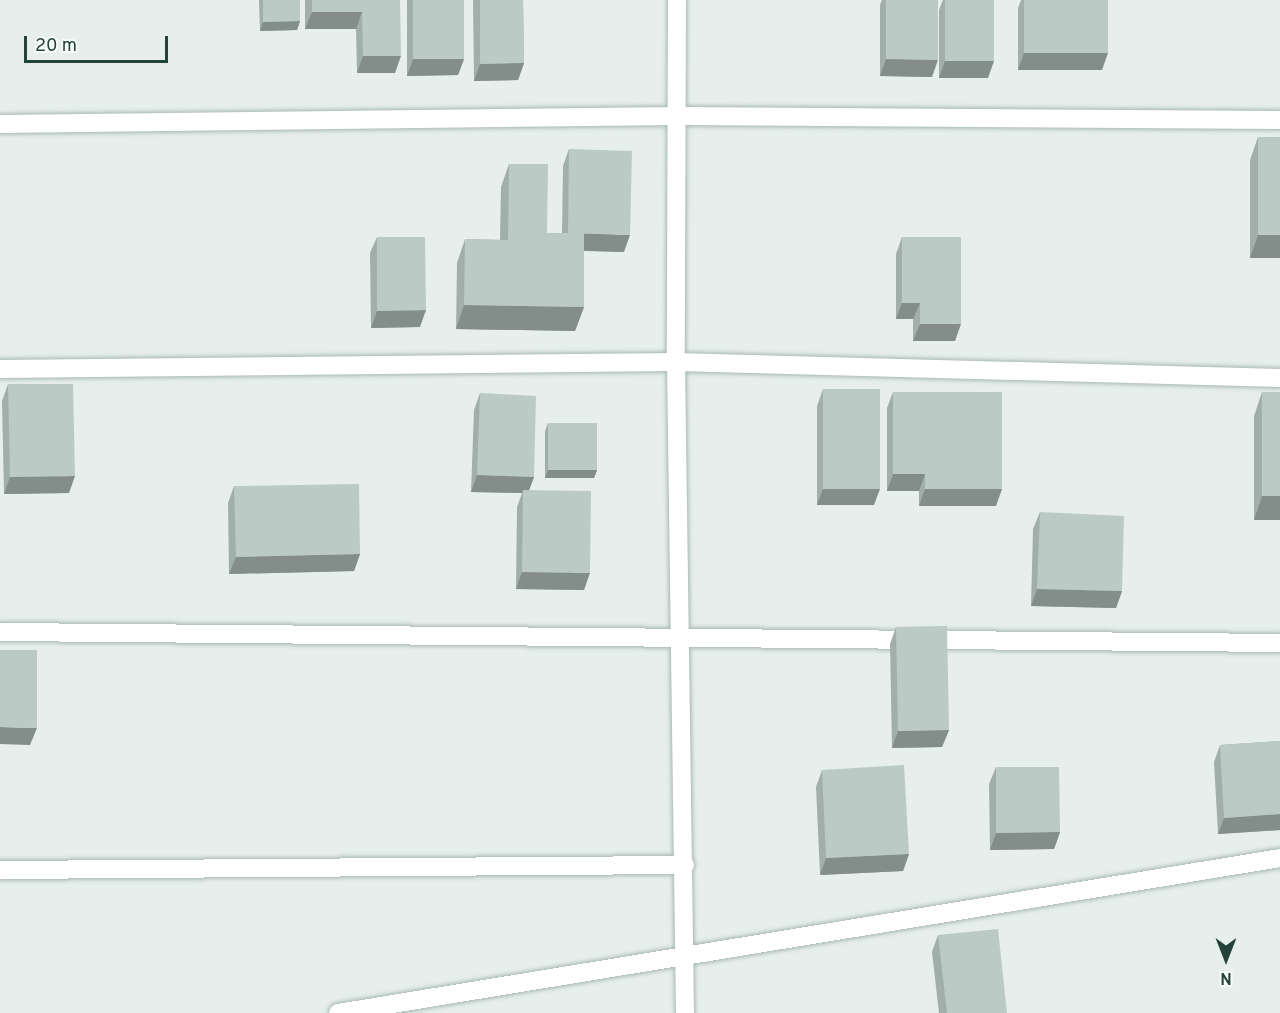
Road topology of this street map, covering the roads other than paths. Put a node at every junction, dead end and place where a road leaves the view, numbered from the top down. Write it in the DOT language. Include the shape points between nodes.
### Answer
graph roads {
  1 [pos="677,0"];
  2 [pos="678,116"];
  3 [pos="1280,120"];
  4 [pos="0,123"];
  5 [pos="676,362"];
  6 [pos="0,369"];
  7 [pos="1280,378"];
  8 [pos="0,632"];
  9 [pos="681,635"];
  10 [pos="1280,643"];
  11 [pos="1280,858"];
  12 [pos="686,865"];
  13 [pos="0,870"];
  14 [pos="686,957"];
  15 [pos="338,1013"];
  16 [pos="686,1013"];
  1 -- 2 [label="street"];
  2 -- 3 [label="street"];
  2 -- 4 [label="street"];
  2 -- 5 [label="street"];
  5 -- 6 [label="street"];
  5 -- 7 [label="street"];
  5 -- 9 [label="street"];
  8 -- 9 [label="street"];
  9 -- 10 [label="street"];
  9 -- 12 [label="street"];
  11 -- 14 [label="street"];
  12 -- 13 [label="street"];
  12 -- 14 [label="street"];
  14 -- 15 [label="street"];
  14 -- 16 [label="street"];
}
